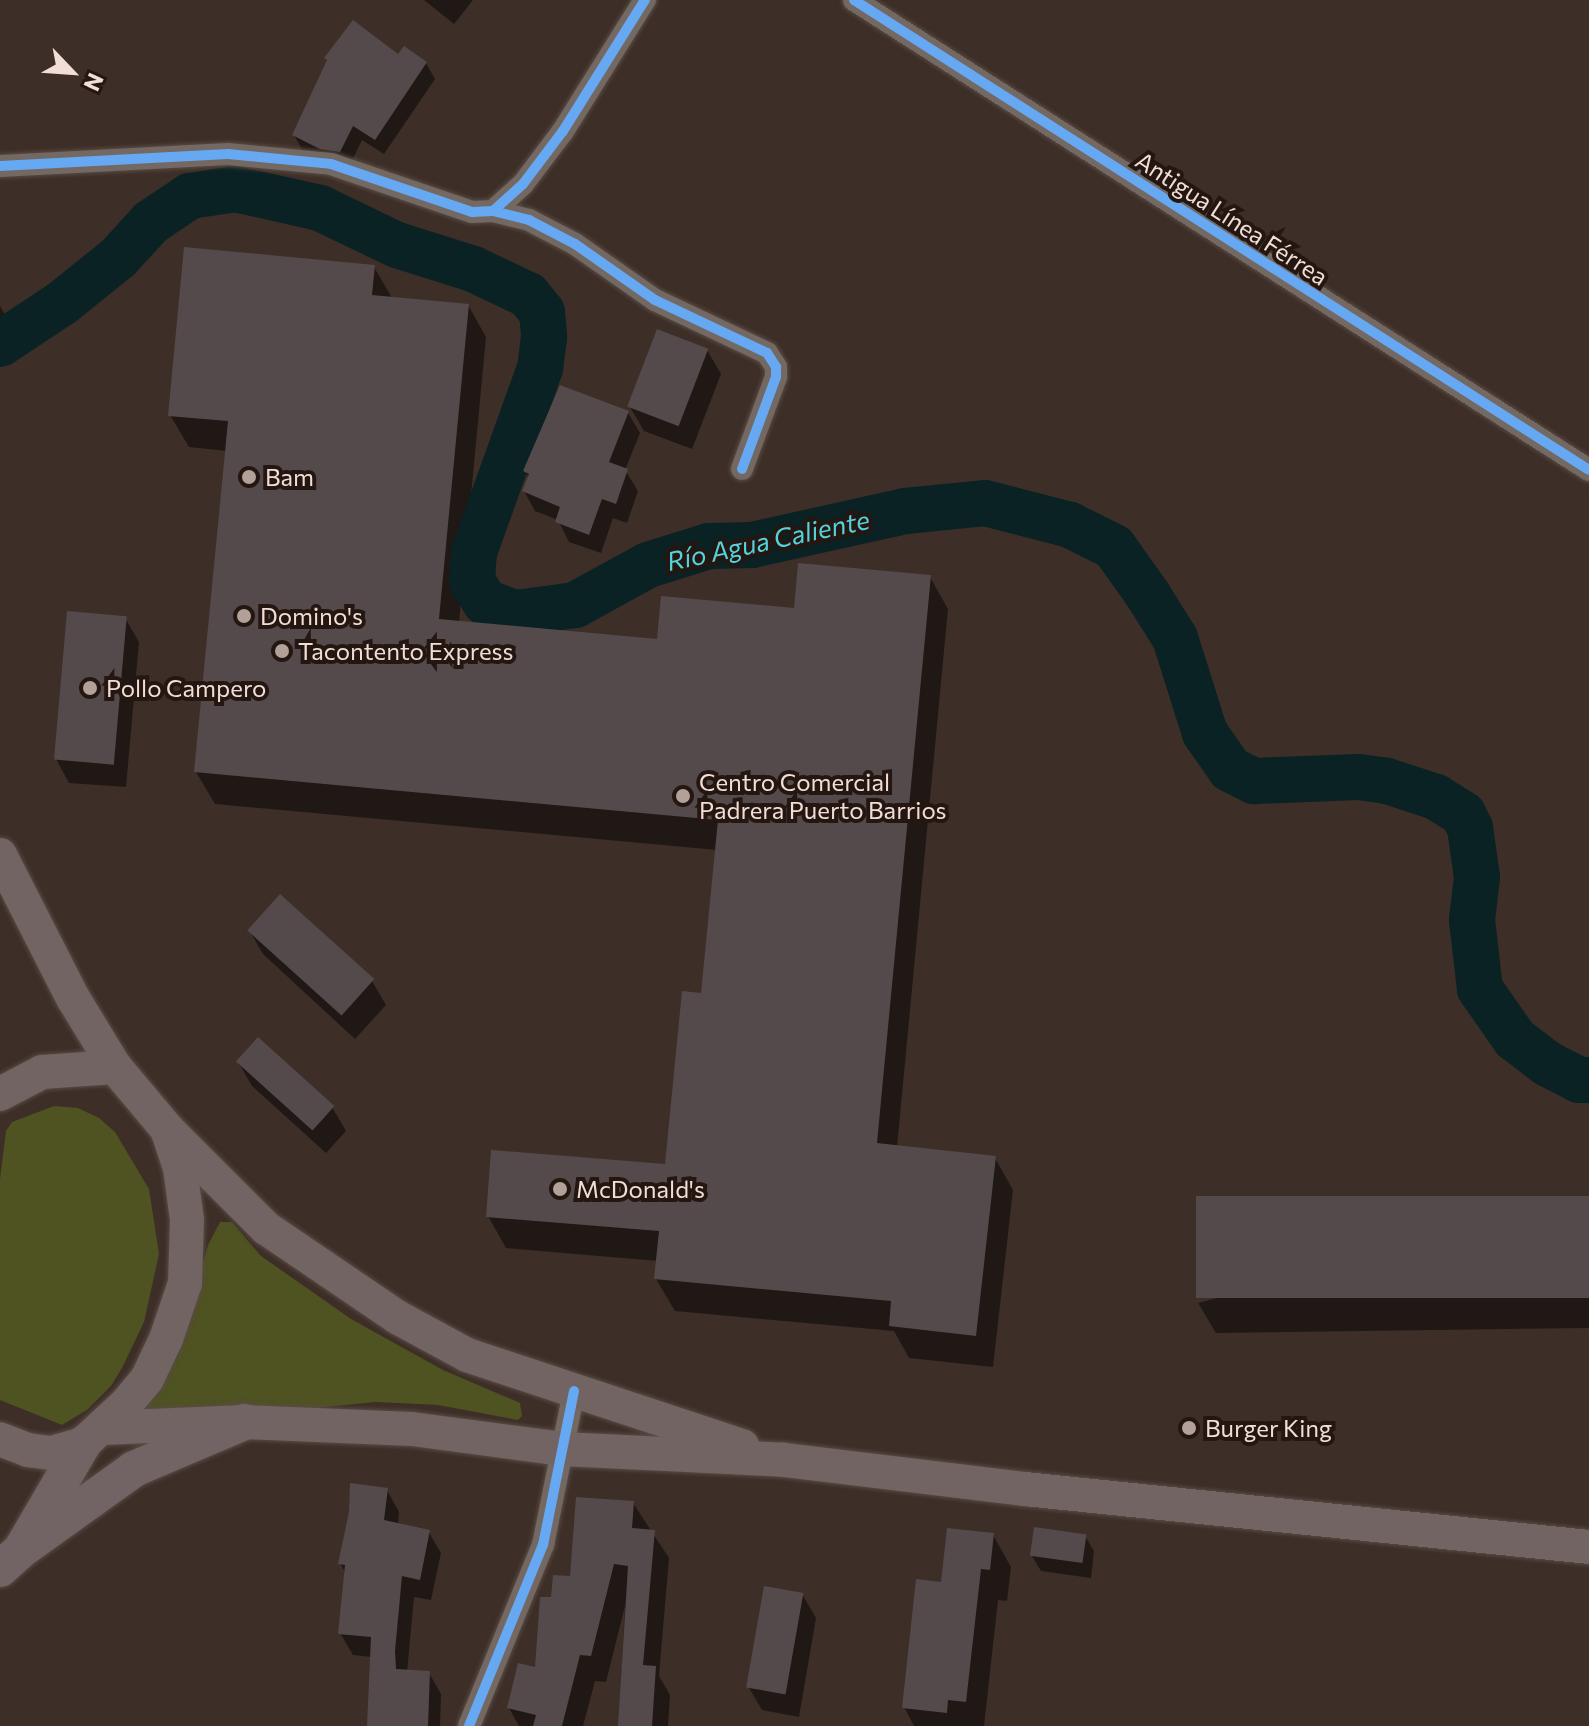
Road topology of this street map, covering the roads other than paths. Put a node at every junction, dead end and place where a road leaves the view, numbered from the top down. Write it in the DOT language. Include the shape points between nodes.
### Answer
graph roads {
  1 [pos="645,0"];
  2 [pos="854,0"];
  3 [pos="0,166"];
  4 [pos="493,211"];
  5 [pos="742,469"];
  6 [pos="1589,470"];
  7 [pos="0,855"];
  8 [pos="115,1067"];
  9 [pos="0,1094"];
  10 [pos="167,1129"];
  11 [pos="574,1391"];
  12 [pos="244,1422"];
  13 [pos="93,1436"];
  14 [pos="0,1439"];
  15 [pos="562,1449"];
  16 [pos="784,1460"];
  17 [pos="1589,1547"];
  18 [pos="10,1559"];
  19 [pos="469,1726"];
  1 -- 4 [label="street" via="563,131 523,184"];
  2 -- 6 [label="street, Antigua Línea Férrea"];
  3 -- 4 [label="street" via="228,154 331,164 472,212"];
  4 -- 5 [label="street" via="529,220 575,244 655,300 767,353 776,377"];
  7 -- 8 [label="main road" via="73,998"];
  8 -- 9 [label="main road" via="42,1072"];
  8 -- 10 [label="main road"];
  10 -- 11 [label="main road" via="266,1228 397,1317 467,1355"];
  10 -- 13 [label="main road" via="180,1168 187,1220 185,1283 147,1379"];
  11 -- 15 [label="street"];
  11 -- 16 [label="main road"];
  12 -- 13 [label="main road"];
  12 -- 15 [label="main road" via="412,1429"];
  12 -- 18 [label="highway" via="134,1469"];
  13 -- 14 [label="main road" via="51,1453"];
  13 -- 18 [label="highway"];
  15 -- 16 [label="main road"];
  15 -- 19 [label="street" via="543,1545"];
  16 -- 17 [label="main road"];
}
